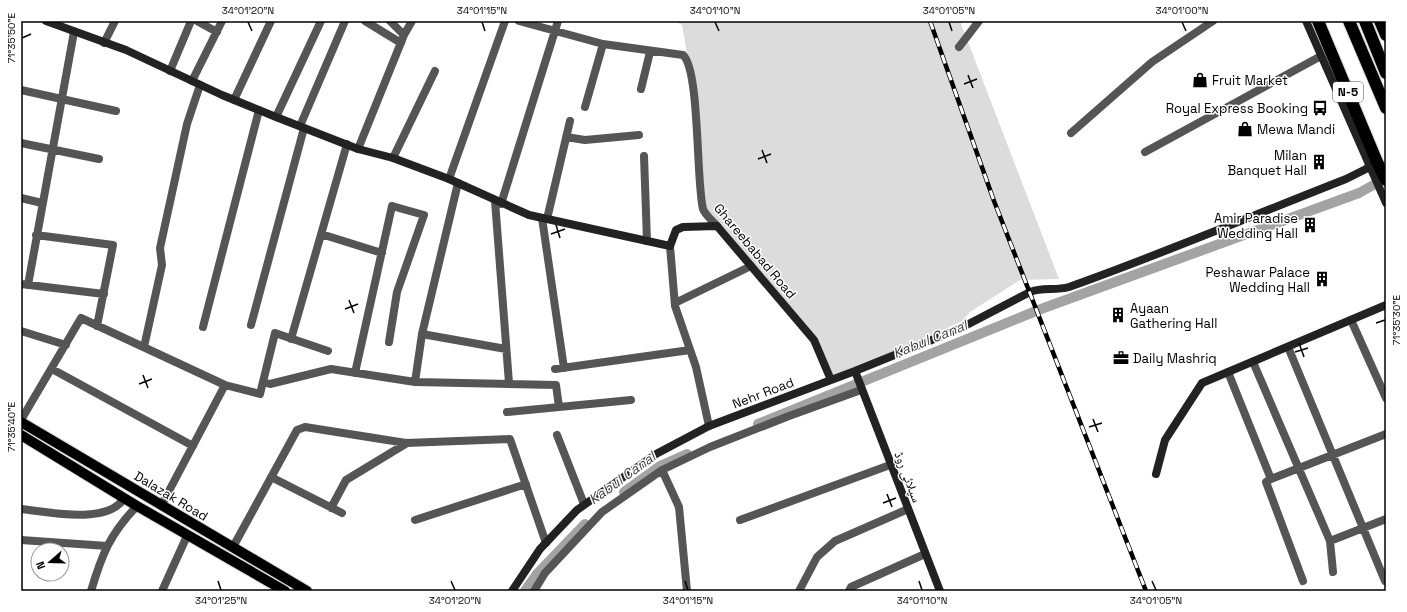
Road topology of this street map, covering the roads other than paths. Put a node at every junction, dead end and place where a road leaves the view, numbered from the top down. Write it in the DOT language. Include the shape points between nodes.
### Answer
graph roads {
  1 [pos="46,21"];
  2 [pos="114,21"];
  3 [pos="191,21"];
  4 [pos="197,21"];
  5 [pos="222,21"];
  6 [pos="271,21"];
  7 [pos="320,21"];
  8 [pos="345,21"];
  9 [pos="365,21"];
  10 [pos="390,21"];
  11 [pos="412,21"];
  12 [pos="505,21"];
  13 [pos="519,21"];
  14 [pos="558,21"];
  15 [pos="979,21"];
  16 [pos="1213,21"];
  17 [pos="1306,21"];
  18 [pos="1318,21"];
  19 [pos="1349,21"];
  20 [pos="1365,21"];
  21 [pos="1380,21"];
  22 [pos="62,24"];
  23 [pos="74,32"];
  24 [pos="217,32"];
  25 [pos="555,32"];
  26 [pos="1386,35"];
  27 [pos="403,39"];
  28 [pos="104,43"];
  29 [pos="603,44"];
  30 [pos="959,47"];
  31 [pos="650,52"];
  32 [pos="1321,56"];
  33 [pos="170,71"];
  34 [pos="435,71"];
  35 [pos="1386,73"];
  36 [pos="192,81"];
  37 [pos="200,85"];
  38 [pos="641,89"];
  39 [pos="21,90"];
  40 [pos="61,100"];
  41 [pos="234,100"];
  42 [pos="585,107"];
  43 [pos="1386,108"];
  44 [pos="259,110"];
  45 [pos="116,112"];
  46 [pos="276,117"];
  47 [pos="570,121"];
  48 [pos="302,127"];
  49 [pos="1070,133"];
  50 [pos="639,135"];
  51 [pos="566,137"];
  52 [pos="21,143"];
  53 [pos="347,144"];
  54 [pos="358,149"];
  55 [pos="52,150"];
  56 [pos="1145,152"];
  57 [pos="644,156"];
  58 [pos="393,158"];
  59 [pos="99,159"];
  60 [pos="1373,167"];
  61 [pos="449,179"];
  62 [pos="458,183"];
  63 [pos="1383,185"];
  64 [pos="21,198"];
  65 [pos="498,202"];
  66 [pos="42,203"];
  67 [pos="1386,203"];
  68 [pos="544,219"];
  69 [pos="717,226"];
  70 [pos="321,234"];
  71 [pos="36,235"];
  72 [pos="646,241"];
  73 [pos="670,246"];
  74 [pos="382,253"];
  75 [pos="751,266"];
  76 [pos="24,284"];
  77 [pos="104,294"];
  78 [pos="675,303"];
  79 [pos="1386,305"];
  80 [pos="1351,320"];
  81 [pos="251,325"];
  82 [pos="98,326"];
  83 [pos="203,327"];
  84 [pos="21,331"];
  85 [pos="422,334"];
  86 [pos="291,339"];
  87 [pos="388,342"];
  88 [pos="66,345"];
  89 [pos="144,347"];
  90 [pos="1288,347"];
  91 [pos="506,349"];
  92 [pos="690,350"];
  93 [pos="328,351"];
  94 [pos="1252,362"];
  95 [pos="564,368"];
  96 [pos="52,369"];
  97 [pos="555,369"];
  98 [pos="855,372"];
  99 [pos="1228,372"];
  100 [pos="355,373"];
  101 [pos="831,380"];
  102 [pos="263,382"];
  103 [pos="415,382"];
  104 [pos="509,383"];
  105 [pos="225,385"];
  106 [pos="861,390"];
  107 [pos="1386,398"];
  108 [pos="631,400"];
  109 [pos="560,407"];
  110 [pos="507,412"];
  111 [pos="21,421"];
  112 [pos="710,426"];
  113 [pos="1386,434"];
  114 [pos="21,435"];
  115 [pos="557,435"];
  116 [pos="408,443"];
  117 [pos="193,446"];
  118 [pos="1332,455"];
  119 [pos="890,464"];
  120 [pos="1298,468"];
  121 [pos="662,470"];
  122 [pos="1156,474"];
  123 [pos="271,477"];
  124 [pos="1271,478"];
  125 [pos="526,484"];
  126 [pos="124,498"];
  127 [pos="584,504"];
  128 [pos="137,506"];
  129 [pos="162,506"];
  130 [pos="331,508"];
  131 [pos="21,509"];
  132 [pos="908,509"];
  133 [pos="342,513"];
  134 [pos="1386,519"];
  135 [pos="415,520"];
  136 [pos="740,520"];
  137 [pos="1364,528"];
  138 [pos="187,536"];
  139 [pos="21,540"];
  140 [pos="1330,541"];
  141 [pos="546,543"];
  142 [pos="107,546"];
  143 [pos="233,547"];
  144 [pos="925,554"];
  145 [pos="1333,572"];
  146 [pos="1385,580"];
  147 [pos="1303,581"];
  148 [pos="280,590"];
  149 [pos="91,591"];
  150 [pos="162,591"];
  151 [pos="307,591"];
  152 [pos="512,591"];
  153 [pos="534,591"];
  154 [pos="687,591"];
  155 [pos="799,591"];
  156 [pos="849,591"];
  157 [pos="940,591"];
  1 -- 22 [label="street"];
  2 -- 28 [label="street"];
  3 -- 33 [label="street"];
  4 -- 24 [label="street"];
  5 -- 24 [label="street"];
  6 -- 41 [label="street"];
  7 -- 46 [label="street"];
  8 -- 48 [label="street"];
  9 -- 27 [label="street"];
  10 -- 27 [label="street"];
  11 -- 27 [label="street"];
  12 -- 61 [label="street"];
  13 -- 25 [label="street"];
  14 -- 25 [label="street"];
  15 -- 30 [label="street"];
  16 -- 49 [label="street" via="1152,62"];
  17 -- 32 [label="street"];
  18 -- 60 [label="highway, N-5"];
  19 -- 43 [label="highway"];
  20 -- 35 [label="highway"];
  21 -- 26 [label="highway"];
  22 -- 23 [label="street"];
  23 -- 28 [label="street"];
  23 -- 40 [label="street"];
  24 -- 36 [label="street"];
  25 -- 29 [label="street"];
  25 -- 65 [label="street"];
  27 -- 54 [label="street"];
  28 -- 33 [label="street" via="126,50"];
  29 -- 31 [label="street"];
  29 -- 42 [label="street"];
  31 -- 38 [label="street"];
  31 -- 69 [label="street, Ghareebabad Road" via="683,55 689,65 704,211"];
  32 -- 56 [label="street"];
  32 -- 60 [label="street"];
  33 -- 36 [label="street"];
  34 -- 58 [label="street"];
  36 -- 37 [label="street"];
  37 -- 41 [label="street"];
  37 -- 89 [label="street" via="187,124 160,248 162,265"];
  39 -- 40 [label="street"];
  40 -- 45 [label="street"];
  40 -- 55 [label="street"];
  41 -- 44 [label="street"];
  44 -- 46 [label="street"];
  44 -- 83 [label="street"];
  46 -- 48 [label="street"];
  47 -- 51 [label="street"];
  48 -- 53 [label="street"];
  48 -- 81 [label="street"];
  50 -- 51 [label="street" via="586,140"];
  51 -- 68 [label="street"];
  52 -- 55 [label="street"];
  53 -- 54 [label="street"];
  53 -- 70 [label="street"];
  54 -- 58 [label="street"];
  55 -- 59 [label="street"];
  55 -- 66 [label="street"];
  57 -- 72 [label="street"];
  58 -- 61 [label="street"];
  60 -- 63 [label="highway, N-5"];
  60 -- 98 [label="street, Nehr Road" via="1066,288 1030,292 959,329"];
  61 -- 62 [label="street"];
  62 -- 65 [label="street"];
  62 -- 85 [label="street"];
  63 -- 67 [label="street"];
  64 -- 66 [label="street"];
  65 -- 68 [label="street"];
  65 -- 91 [label="street"];
  66 -- 71 [label="street"];
  68 -- 72 [label="street"];
  68 -- 95 [label="street"];
  69 -- 73 [label="street" via="682,227 676,230"];
  69 -- 75 [label="street, Ghareebabad Road"];
  70 -- 74 [label="street"];
  70 -- 86 [label="street"];
  71 -- 76 [label="street"];
  71 -- 77 [label="street" via="112,245"];
  72 -- 73 [label="street"];
  73 -- 78 [label="street"];
  74 -- 87 [label="street" via="392,206 424,215 397,292"];
  74 -- 100 [label="street"];
  75 -- 78 [label="street"];
  75 -- 101 [label="street, Ghareebabad Road" via="814,340"];
  76 -- 77 [label="street"];
  77 -- 82 [label="street"];
  78 -- 92 [label="street"];
  79 -- 80 [label="street"];
  80 -- 90 [label="street"];
  80 -- 107 [label="street"];
  82 -- 88 [label="street" via="81,318"];
  82 -- 89 [label="street"];
  84 -- 88 [label="street"];
  85 -- 91 [label="street"];
  85 -- 103 [label="street"];
  86 -- 93 [label="street"];
  86 -- 102 [label="street" via="275,333"];
  88 -- 96 [label="street"];
  89 -- 105 [label="street"];
  90 -- 94 [label="street"];
  90 -- 118 [label="street"];
  91 -- 104 [label="street"];
  92 -- 95 [label="street"];
  92 -- 112 [label="street"];
  94 -- 99 [label="street"];
  94 -- 120 [label="street"];
  95 -- 97 [label="street"];
  96 -- 111 [label="street"];
  96 -- 117 [label="street"];
  98 -- 101 [label="street, Nehr Road"];
  98 -- 106 [label="street, سپلائی روڈ"];
  99 -- 122 [label="street" via="1202,383 1165,440"];
  99 -- 124 [label="street"];
  100 -- 102 [label="street" via="331,369 270,384"];
  100 -- 103 [label="street"];
  101 -- 112 [label="street, Nehr Road"];
  102 -- 105 [label="street" via="260,394"];
  103 -- 104 [label="street"];
  104 -- 109 [label="street" via="556,385"];
  105 -- 117 [label="street"];
  106 -- 119 [label="street, سپلائی روڈ"];
  106 -- 121 [label="street" via="710,447"];
  108 -- 109 [label="street"];
  109 -- 110 [label="street"];
  111 -- 129 [label="main road, Dalazak Road"];
  112 -- 127 [label="street, Nehr Road" via="656,454"];
  113 -- 118 [label="street"];
  114 -- 126 [label="main road, Dalazak Road"];
  115 -- 127 [label="street"];
  116 -- 123 [label="street" via="305,427 297,430"];
  116 -- 125 [label="street" via="510,439"];
  116 -- 130 [label="street" via="346,480"];
  117 -- 129 [label="street"];
  118 -- 120 [label="street"];
  118 -- 137 [label="street"];
  119 -- 132 [label="street, سپلائی روڈ"];
  119 -- 136 [label="street"];
  120 -- 124 [label="street"];
  120 -- 140 [label="street"];
  121 -- 153 [label="street" via="602,512 545,573"];
  121 -- 154 [label="street" via="678,507"];
  123 -- 130 [label="street"];
  123 -- 143 [label="street"];
  124 -- 147 [label="street" via="1266,482"];
  125 -- 135 [label="street"];
  125 -- 141 [label="street"];
  126 -- 128 [label="main road, Dalazak Road"];
  126 -- 131 [label="street" via="120,505 109,509 76,515"];
  127 -- 141 [label="street, Nehr Road"];
  128 -- 138 [label="main road, Dalazak Road"];
  128 -- 142 [label="street" via="119,524"];
  129 -- 143 [label="main road, Dalazak Road"];
  130 -- 133 [label="street"];
  132 -- 144 [label="street, سپلائی روڈ"];
  132 -- 155 [label="street" via="835,541 817,557"];
  134 -- 137 [label="street"];
  137 -- 140 [label="street"];
  137 -- 146 [label="street"];
  138 -- 148 [label="main road, Dalazak Road"];
  138 -- 150 [label="street"];
  139 -- 142 [label="street"];
  140 -- 145 [label="street"];
  141 -- 152 [label="street, Nehr Road"];
  142 -- 149 [label="street"];
  143 -- 151 [label="main road, Dalazak Road"];
  144 -- 156 [label="street" via="852,587"];
  144 -- 157 [label="street, سپلائی روڈ"];
}
